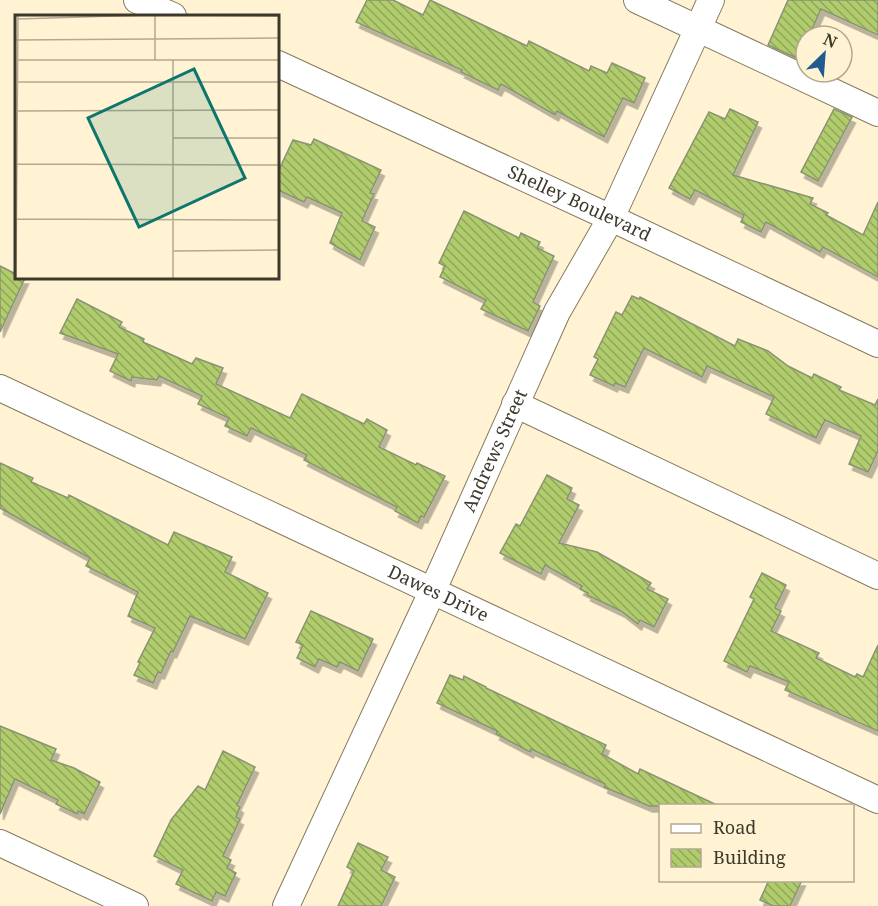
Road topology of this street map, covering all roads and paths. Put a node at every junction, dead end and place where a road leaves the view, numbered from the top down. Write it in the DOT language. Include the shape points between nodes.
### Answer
graph roads {
  1 [pos="137,0"];
  2 [pos="637,0"];
  3 [pos="711,0"];
  4 [pos="171,15"];
  5 [pos="698,29"];
  6 [pos="279,64"];
  7 [pos="878,113"];
  8 [pos="611,218"];
  9 [pos="878,344"];
  10 [pos="0,388"];
  11 [pos="515,404"];
  12 [pos="878,576"];
  13 [pos="432,591"];
  14 [pos="878,800"];
  15 [pos="0,843"];
  16 [pos="135,906"];
  17 [pos="286,906"];
  1 -- 4 [label="street"];
  2 -- 5 [label="street"];
  3 -- 5 [label="street, Andrews Street"];
  5 -- 7 [label="street"];
  5 -- 8 [label="street, Andrews Street"];
  6 -- 8 [label="street, Shelley Boulevard"];
  8 -- 9 [label="street, Shelley Boulevard"];
  8 -- 11 [label="street, Andrews Street" via="557,312"];
  10 -- 13 [label="street, Dawes Drive"];
  11 -- 12 [label="street"];
  11 -- 13 [label="street, Andrews Street"];
  13 -- 14 [label="street, Dawes Drive"];
  13 -- 17 [label="street, Andrews Street"];
  15 -- 16 [label="street"];
}
